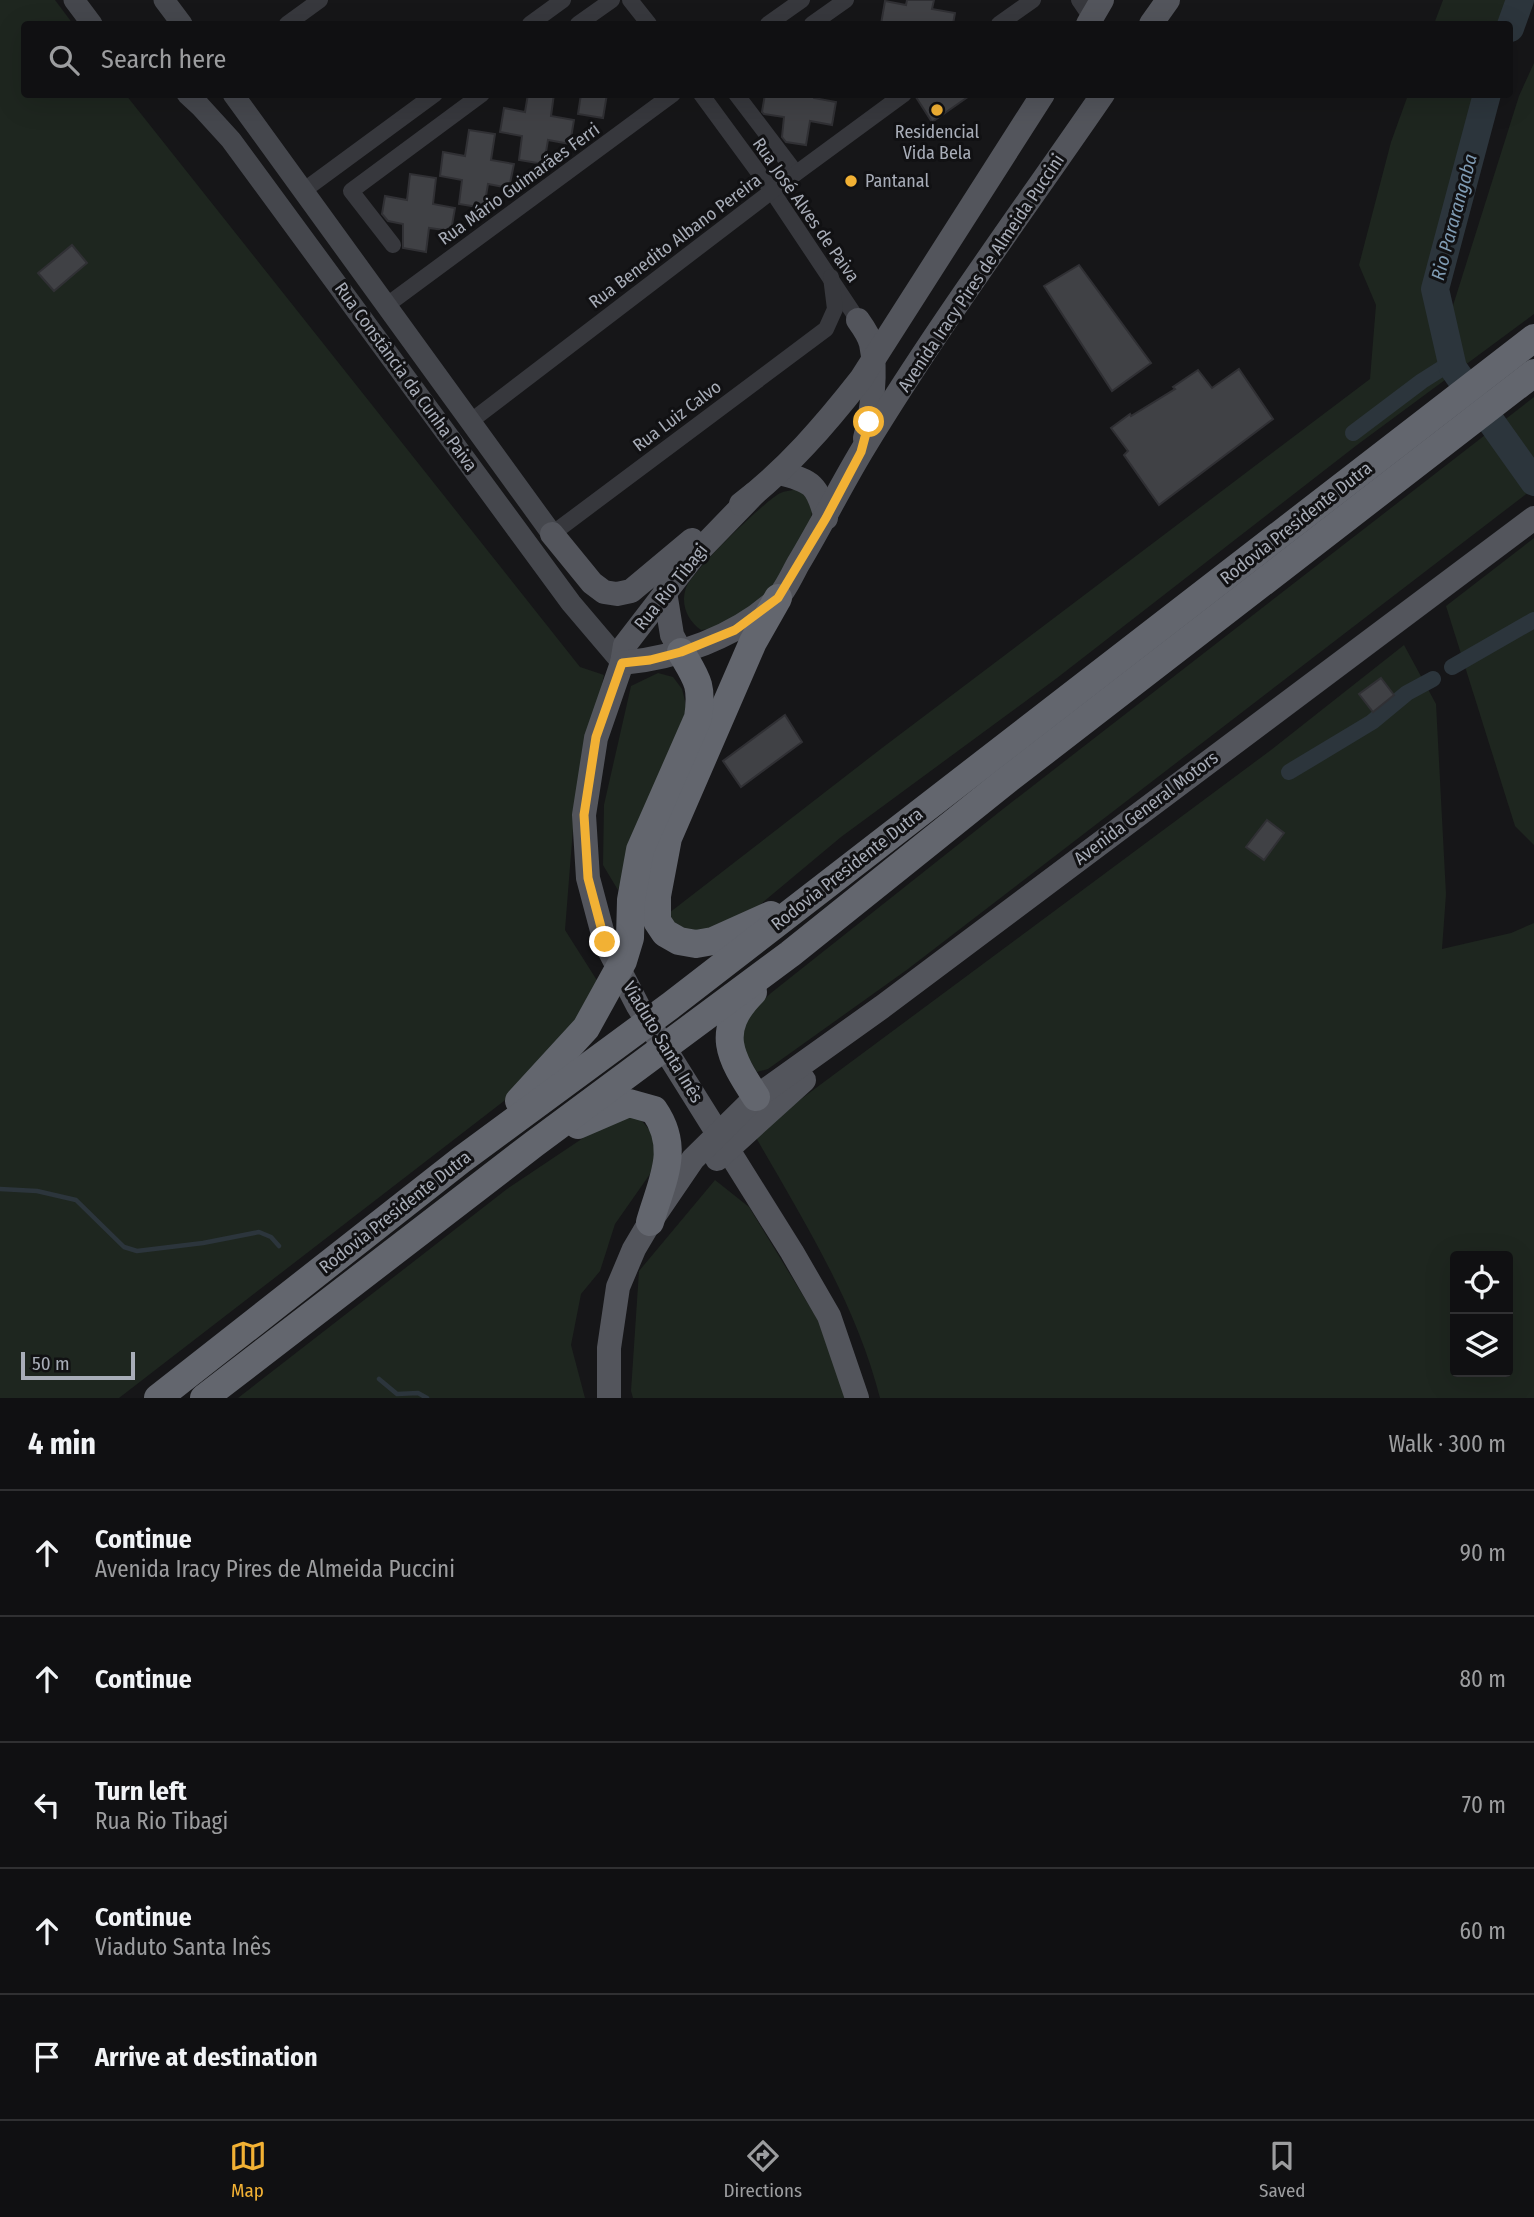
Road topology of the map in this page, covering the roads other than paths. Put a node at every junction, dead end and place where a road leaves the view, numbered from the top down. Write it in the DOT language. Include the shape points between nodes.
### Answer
graph roads {
  1 [pos="74,0"];
  2 [pos="164,0"];
  3 [pos="320,0"];
  4 [pos="563,0"];
  5 [pos="612,0"];
  6 [pos="630,0"];
  7 [pos="802,0"];
  8 [pos="846,0"];
  9 [pos="1033,0"];
  10 [pos="1168,0"];
  11 [pos="90,21"];
  12 [pos="180,21"];
  13 [pos="291,21"];
  14 [pos="534,21"];
  15 [pos="582,21"];
  16 [pos="647,21"];
  17 [pos="772,21"];
  18 [pos="816,21"];
  19 [pos="1003,21"];
  20 [pos="1153,21"];
  21 [pos="192,98"];
  22 [pos="236,98"];
  23 [pos="430,98"];
  24 [pos="477,98"];
  25 [pos="668,98"];
  26 [pos="704,98"];
  27 [pos="739,98"];
  28 [pos="899,98"];
  29 [pos="1039,98"];
  30 [pos="1100,98"];
  31 [pos="796,173"];
  32 [pos="303,191"];
  33 [pos="772,191"];
  34 [pos="393,245"];
  35 [pos="831,277"];
  36 [pos="387,305"];
  37 [pos="858,320"];
  38 [pos="1534,338"];
  39 [pos="926,348"];
  40 [pos="873,361"];
  41 [pos="1534,373"];
  42 [pos="471,421"];
  43 [pos="1446,424"];
  44 [pos="861,452"];
  45 [pos="779,474"];
  46 [pos="754,494"];
  47 [pos="826,518"];
  48 [pos="1530,521"];
  49 [pos="552,534"];
  50 [pos="665,592"];
  51 [pos="778,598"];
  52 [pos="681,652"];
  53 [pos="622,663"];
  54 [pos="584,815"];
  55 [pos="809,899"];
  56 [pos="790,954"];
  57 [pos="882,1007"];
  58 [pos="756,1097"];
  59 [pos="748,1131"];
  60 [pos="534,1144"];
  61 [pos="461,1160"];
  62 [pos="650,1222"];
  63 [pos="158,1398"];
  64 [pos="204,1398"];
  65 [pos="610,1398"];
  66 [pos="858,1398"];
  1 -- 11 [label="street"];
  2 -- 12 [label="street"];
  3 -- 13 [label="street"];
  4 -- 14 [label="street"];
  5 -- 15 [label="street"];
  6 -- 16 [label="street"];
  7 -- 17 [label="street"];
  8 -- 18 [label="street"];
  9 -- 19 [label="street"];
  10 -- 20 [label="main road"];
  21 -- 53 [label="street, Rua Constância da Cunha Paiva" via="231,140 571,603"];
  22 -- 32 [label="street, Rua Constância da Cunha Paiva"];
  23 -- 32 [label="street"];
  24 -- 34 [label="street" via="351,191"];
  25 -- 36 [label="street, Rua Mário Guimarães Ferri"];
  26 -- 33 [label="street, Rua José Alves de Paiva"];
  27 -- 31 [label="street"];
  28 -- 31 [label="street, Rua Benedito Albano Pereira"];
  29 -- 40 [label="main road"];
  30 -- 39 [label="main road, Avenida Iracy Pires de Almeida Puccini"];
  31 -- 33 [label="street, Rua Benedito Albano Pereira"];
  32 -- 36 [label="street, Rua Constância da Cunha Paiva"];
  33 -- 35 [label="street, Rua José Alves de Paiva"];
  33 -- 42 [label="street, Rua Benedito Albano Pereira"];
  35 -- 37 [label="street, Rua José Alves de Paiva"];
  35 -- 49 [label="street, Rua Luiz Calvo" via="835,309 826,329"];
  36 -- 42 [label="street, Rua Constância da Cunha Paiva"];
  37 -- 40 [label="main road" via="870,340"];
  38 -- 43 [label="highway, Rodovia Presidente Dutra" via="1495,368"];
  39 -- 40 [label="main road" via="902,350"];
  39 -- 44 [label="main road, Avenida Iracy Pires de Almeida Puccini"];
  40 -- 44 [label="main road" via="869,422"];
  40 -- 45 [label="main road"];
  41 -- 43 [label="highway, Rodovia Presidente Dutra" via="1509,392"];
  42 -- 49 [label="street, Rua Constância da Cunha Paiva"];
  43 -- 55 [label="highway, Rodovia Presidente Dutra"];
  43 -- 56 [label="highway, Rodovia Presidente Dutra"];
  44 -- 47 [label="main road, Avenida Iracy Pires de Almeida Puccini"];
  45 -- 46 [label="main road"];
  45 -- 47 [label="main road" via="809,482 819,492"];
  46 -- 49 [label="main road" via="631,590 617,594 592,583"];
  46 -- 50 [label="main road, Rua Rio Tibagi"];
  47 -- 51 [label="main road, Avenida Iracy Pires de Almeida Puccini"];
  48 -- 57 [label="main road, Avenida General Motors"];
  50 -- 52 [label="main road" via="672,635"];
  50 -- 53 [label="main road, Rua Rio Tibagi" via="625,645"];
  51 -- 52 [label="main road" via="735,630"];
  51 -- 55 [label="highway" via="753,642 668,838 657,921 665,933 696,944 713,941"];
  52 -- 53 [label="main road"];
  52 -- 61 [label="highway" via="702,695 698,718 640,850 624,961 586,1028"];
  53 -- 54 [label="main road, Rua Rio Tibagi" via="596,737"];
  54 -- 66 [label="main road, Viaduto Santa Inês" via="588,878 605,942 638,1006 829,1316"];
  55 -- 61 [label="highway, Rodovia Presidente Dutra"];
  56 -- 58 [label="highway" via="741,1004 730,1023 732,1053"];
  56 -- 60 [label="highway, Rodovia Presidente Dutra"];
  57 -- 58 [label="main road, Avenida General Motors"];
  57 -- 59 [label="main road"];
  58 -- 59 [label="main road"];
  58 -- 62 [label="main road, Avenida General Motors" via="693,1160"];
  59 -- 62 [label="main road"];
  60 -- 62 [label="highway" via="629,1103 654,1110 669,1143"];
  60 -- 64 [label="highway, Rodovia Presidente Dutra"];
  61 -- 63 [label="highway, Rodovia Presidente Dutra"];
  62 -- 65 [label="main road" via="618,1287 609,1348"];
}
